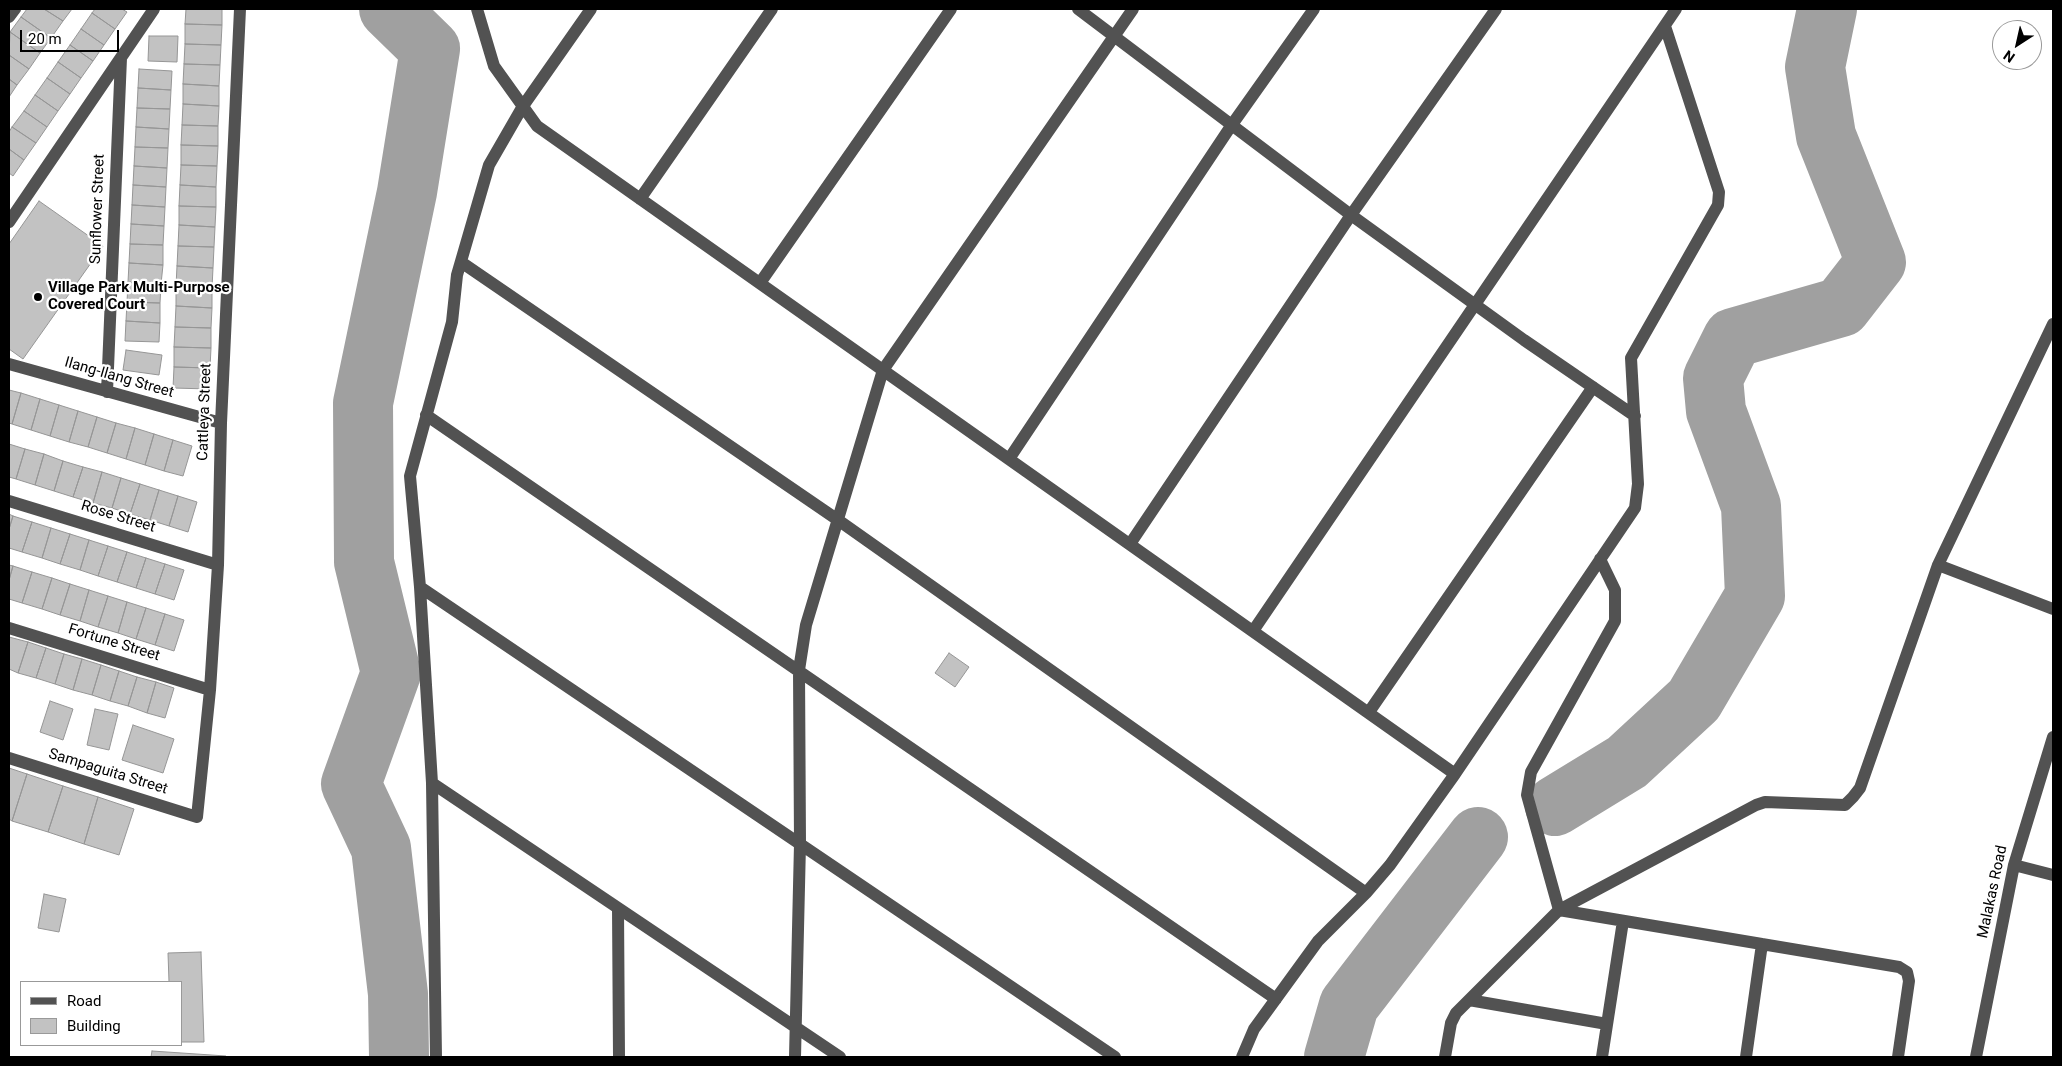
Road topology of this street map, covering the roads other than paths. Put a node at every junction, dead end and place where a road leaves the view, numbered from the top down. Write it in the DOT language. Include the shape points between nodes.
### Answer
graph roads {
  1 [pos="15,9"];
  2 [pos="154,9"];
  3 [pos="240,9"];
  4 [pos="477,9"];
  5 [pos="591,9"];
  6 [pos="772,9"];
  7 [pos="951,9"];
  8 [pos="1078,9"];
  9 [pos="1133,9"];
  10 [pos="1314,9"];
  11 [pos="1496,9"];
  12 [pos="1676,9"];
  13 [pos="9,17"];
  14 [pos="1665,26"];
  15 [pos="1114,36"];
  16 [pos="121,58"];
  17 [pos="523,106"];
  18 [pos="1231,126"];
  19 [pos="640,199"];
  20 [pos="1351,215"];
  21 [pos="9,222"];
  22 [pos="461,262"];
  23 [pos="760,283"];
  24 [pos="1476,305"];
  25 [pos="2053,324"];
  26 [pos="9,364"];
  27 [pos="883,370"];
  28 [pos="1593,387"];
  29 [pos="107,392"];
  30 [pos="426,415"];
  31 [pos="1635,416"];
  32 [pos="220,423"];
  33 [pos="1009,458"];
  34 [pos="9,501"];
  35 [pos="838,520"];
  36 [pos="1130,544"];
  37 [pos="1600,559"];
  38 [pos="218,565"];
  39 [pos="1938,565"];
  40 [pos="420,587"];
  41 [pos="2053,609"];
  42 [pos="9,628"];
  43 [pos="1253,631"];
  44 [pos="799,670"];
  45 [pos="210,690"];
  46 [pos="1369,712"];
  47 [pos="2053,737"];
  48 [pos="9,758"];
  49 [pos="1455,774"];
  50 [pos="432,783"];
  51 [pos="197,816"];
  52 [pos="800,844"];
  53 [pos="2014,865"];
  54 [pos="2053,874"];
  55 [pos="1366,893"];
  56 [pos="618,908"];
  57 [pos="1559,910"];
  58 [pos="1623,921"];
  59 [pos="1762,944"];
  60 [pos="1276,999"];
  61 [pos="1469,1000"];
  62 [pos="1607,1024"];
  63 [pos="795,1027"];
  64 [pos="436,1057"];
  65 [pos="619,1057"];
  66 [pos="794,1057"];
  67 [pos="840,1057"];
  68 [pos="1115,1057"];
  69 [pos="1242,1057"];
  70 [pos="1446,1057"];
  71 [pos="1602,1057"];
  72 [pos="1746,1057"];
  73 [pos="1898,1057"];
  74 [pos="1976,1057"];
  1 -- 13 [label="street"];
  2 -- 16 [label="street"];
  3 -- 32 [label="street, Cattleya Street"];
  4 -- 17 [label="street" via="494,66"];
  5 -- 17 [label="street"];
  6 -- 19 [label="street"];
  7 -- 23 [label="street"];
  8 -- 15 [label="street"];
  9 -- 15 [label="street"];
  10 -- 18 [label="street"];
  11 -- 20 [label="street"];
  12 -- 14 [label="street"];
  14 -- 24 [label="street"];
  14 -- 31 [label="street" via="1719,192 1718,205 1631,358"];
  15 -- 18 [label="street"];
  15 -- 27 [label="street"];
  16 -- 21 [label="street"];
  16 -- 29 [label="street, Sunflower Street"];
  17 -- 19 [label="street" via="537,126"];
  17 -- 22 [label="street" via="489,164"];
  18 -- 20 [label="street"];
  18 -- 33 [label="street"];
  19 -- 23 [label="street"];
  20 -- 24 [label="street"];
  20 -- 36 [label="street"];
  22 -- 30 [label="street" via="452,322"];
  22 -- 35 [label="street"];
  23 -- 27 [label="street"];
  24 -- 28 [label="street"];
  24 -- 43 [label="street"];
  25 -- 39 [label="street"];
  26 -- 29 [label="street, Ilang-Ilang Street"];
  27 -- 33 [label="street"];
  27 -- 35 [label="street"];
  28 -- 31 [label="street"];
  28 -- 46 [label="street"];
  29 -- 32 [label="street, Ilang-Ilang Street"];
  30 -- 40 [label="street" via="410,476"];
  30 -- 44 [label="street"];
  31 -- 37 [label="street" via="1638,484 1635,508"];
  32 -- 38 [label="street, Cattleya Street"];
  33 -- 36 [label="street"];
  34 -- 38 [label="street, Rose Street"];
  35 -- 44 [label="street" via="806,625"];
  35 -- 55 [label="street"];
  36 -- 43 [label="street"];
  37 -- 49 [label="street"];
  37 -- 57 [label="street" via="1615,590 1615,621 1531,772 1527,795"];
  38 -- 45 [label="street, Cattleya Street"];
  39 -- 41 [label="street"];
  39 -- 57 [label="street" via="1860,788 1845,805 1765,802 1756,805"];
  40 -- 50 [label="street"];
  40 -- 52 [label="street"];
  42 -- 45 [label="street, Fortune Street"];
  43 -- 46 [label="street"];
  44 -- 52 [label="street"];
  44 -- 60 [label="street"];
  45 -- 51 [label="street, Cattleya Street"];
  46 -- 49 [label="street"];
  47 -- 53 [label="street, Malakas Road"];
  48 -- 51 [label="street, Sampaguita Street"];
  49 -- 55 [label="street"];
  50 -- 56 [label="street"];
  50 -- 64 [label="street"];
  52 -- 63 [label="street"];
  52 -- 68 [label="street"];
  53 -- 54 [label="street"];
  53 -- 74 [label="street, Malakas Road"];
  55 -- 60 [label="street" via="1318,941"];
  56 -- 63 [label="street"];
  56 -- 65 [label="street"];
  57 -- 58 [label="street"];
  57 -- 61 [label="street"];
  58 -- 59 [label="street"];
  58 -- 62 [label="street"];
  59 -- 72 [label="street"];
  59 -- 73 [label="street" via="1899,967 1907,972 1909,981"];
  60 -- 69 [label="street" via="1254,1029"];
  61 -- 62 [label="street"];
  61 -- 70 [label="street" via="1450,1023"];
  62 -- 71 [label="street"];
  63 -- 66 [label="street"];
  63 -- 67 [label="street"];
}
